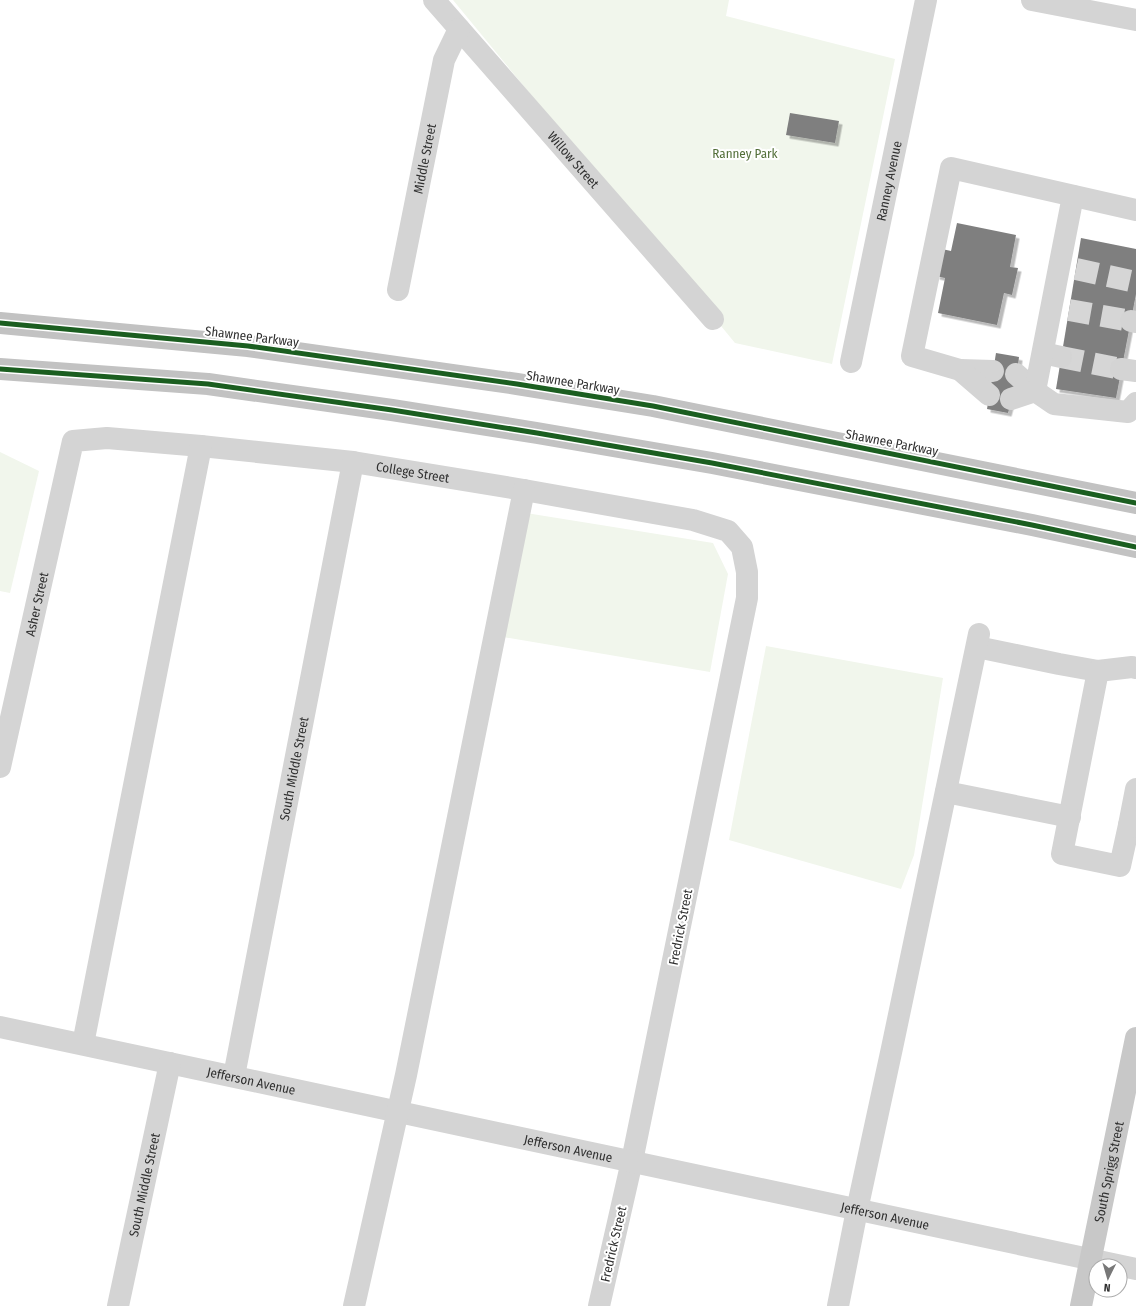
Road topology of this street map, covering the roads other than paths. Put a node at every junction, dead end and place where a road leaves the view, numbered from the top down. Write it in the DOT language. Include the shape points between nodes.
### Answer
graph roads {
  1 [pos="434,0"];
  2 [pos="926,0"];
  3 [pos="1032,0"];
  4 [pos="1136,20"];
  5 [pos="459,29"];
  6 [pos="1073,196"];
  7 [pos="1136,210"];
  8 [pos="398,290"];
  9 [pos="713,319"];
  10 [pos="0,324"];
  11 [pos="851,362"];
  12 [pos="0,369"];
  13 [pos="960,370"];
  14 [pos="993,370"];
  15 [pos="1016,374"];
  16 [pos="1035,391"];
  17 [pos="989,396"];
  18 [pos="1011,399"];
  19 [pos="1136,403"];
  20 [pos="73,441"];
  21 [pos="201,446"];
  22 [pos="353,462"];
  23 [pos="524,490"];
  24 [pos="1136,494"];
  25 [pos="1109,497"];
  26 [pos="1136,503"];
  27 [pos="1100,540"];
  28 [pos="742,547"];
  29 [pos="1136,547"];
  30 [pos="1136,561"];
  31 [pos="1136,668"];
  32 [pos="1098,671"];
  33 [pos="0,767"];
  34 [pos="1136,789"];
  35 [pos="946,792"];
  36 [pos="1070,817"];
  37 [pos="1132,826"];
  38 [pos="0,1026"];
  39 [pos="1136,1038"];
  40 [pos="83,1044"];
  41 [pos="170,1063"];
  42 [pos="234,1076"];
  43 [pos="398,1112"];
  44 [pos="632,1161"];
  45 [pos="857,1210"];
  46 [pos="1088,1258"];
  47 [pos="1091,1258"];
  48 [pos="1088,1273"];
  49 [pos="118,1306"];
  50 [pos="354,1306"];
  51 [pos="599,1306"];
  52 [pos="838,1306"];
  53 [pos="1081,1306"];
  1 -- 5 [label="street, Willow Street"];
  2 -- 11 [label="street, Ranney Avenue"];
  3 -- 4 [label="street"];
  5 -- 8 [label="street, Middle Street" via="444,60"];
  5 -- 9 [label="street, Willow Street"];
  6 -- 7 [label="street"];
  6 -- 13 [label="street" via="951,168 912,356"];
  6 -- 16 [label="street" via="1068,268 1052,355"];
  10 -- 25 [label="highway, Shawnee Parkway" via="248,346 517,384 653,406"];
  12 -- 27 [label="highway" via="208,384 537,432 712,462"];
  13 -- 14 [label="street"];
  13 -- 17 [label="street"];
  15 -- 16 [label="street"];
  16 -- 18 [label="street"];
  16 -- 19 [label="street" via="1054,404 1128,412"];
  20 -- 21 [label="street, College Street" via="107,438"];
  20 -- 33 [label="street, Asher Street"];
  21 -- 22 [label="street, College Street"];
  21 -- 40 [label="street"];
  22 -- 23 [label="street, College Street"];
  22 -- 42 [label="street, South Middle Street"];
  23 -- 28 [label="street, College Street" via="692,520 728,532"];
  23 -- 43 [label="street"];
  24 -- 25 [label="highway"];
  25 -- 26 [label="highway, Shawnee Parkway"];
  27 -- 29 [label="highway"];
  27 -- 30 [label="highway"];
  28 -- 44 [label="street, Fredrick Street" via="747,572 747,598"];
  31 -- 32 [label="street"];
  32 -- 35 [label="street" via="1058,664 978,640"];
  32 -- 36 [label="street"];
  34 -- 37 [label="street"];
  35 -- 36 [label="street"];
  35 -- 45 [label="street"];
  36 -- 37 [label="street" via="1062,854 1120,866"];
  38 -- 40 [label="street, Jefferson Avenue"];
  39 -- 47 [label="main road, South Sprigg Street"];
  40 -- 41 [label="street, Jefferson Avenue"];
  41 -- 42 [label="street, Jefferson Avenue"];
  41 -- 49 [label="street, South Middle Street"];
  42 -- 43 [label="street, Jefferson Avenue"];
  43 -- 44 [label="street, Jefferson Avenue"];
  43 -- 50 [label="street"];
  44 -- 45 [label="street, Jefferson Avenue"];
  44 -- 51 [label="street, Fredrick Street"];
  45 -- 46 [label="street, Jefferson Avenue"];
  45 -- 52 [label="street"];
  48 -- 53 [label="main road, South Sprigg Street"];
}
